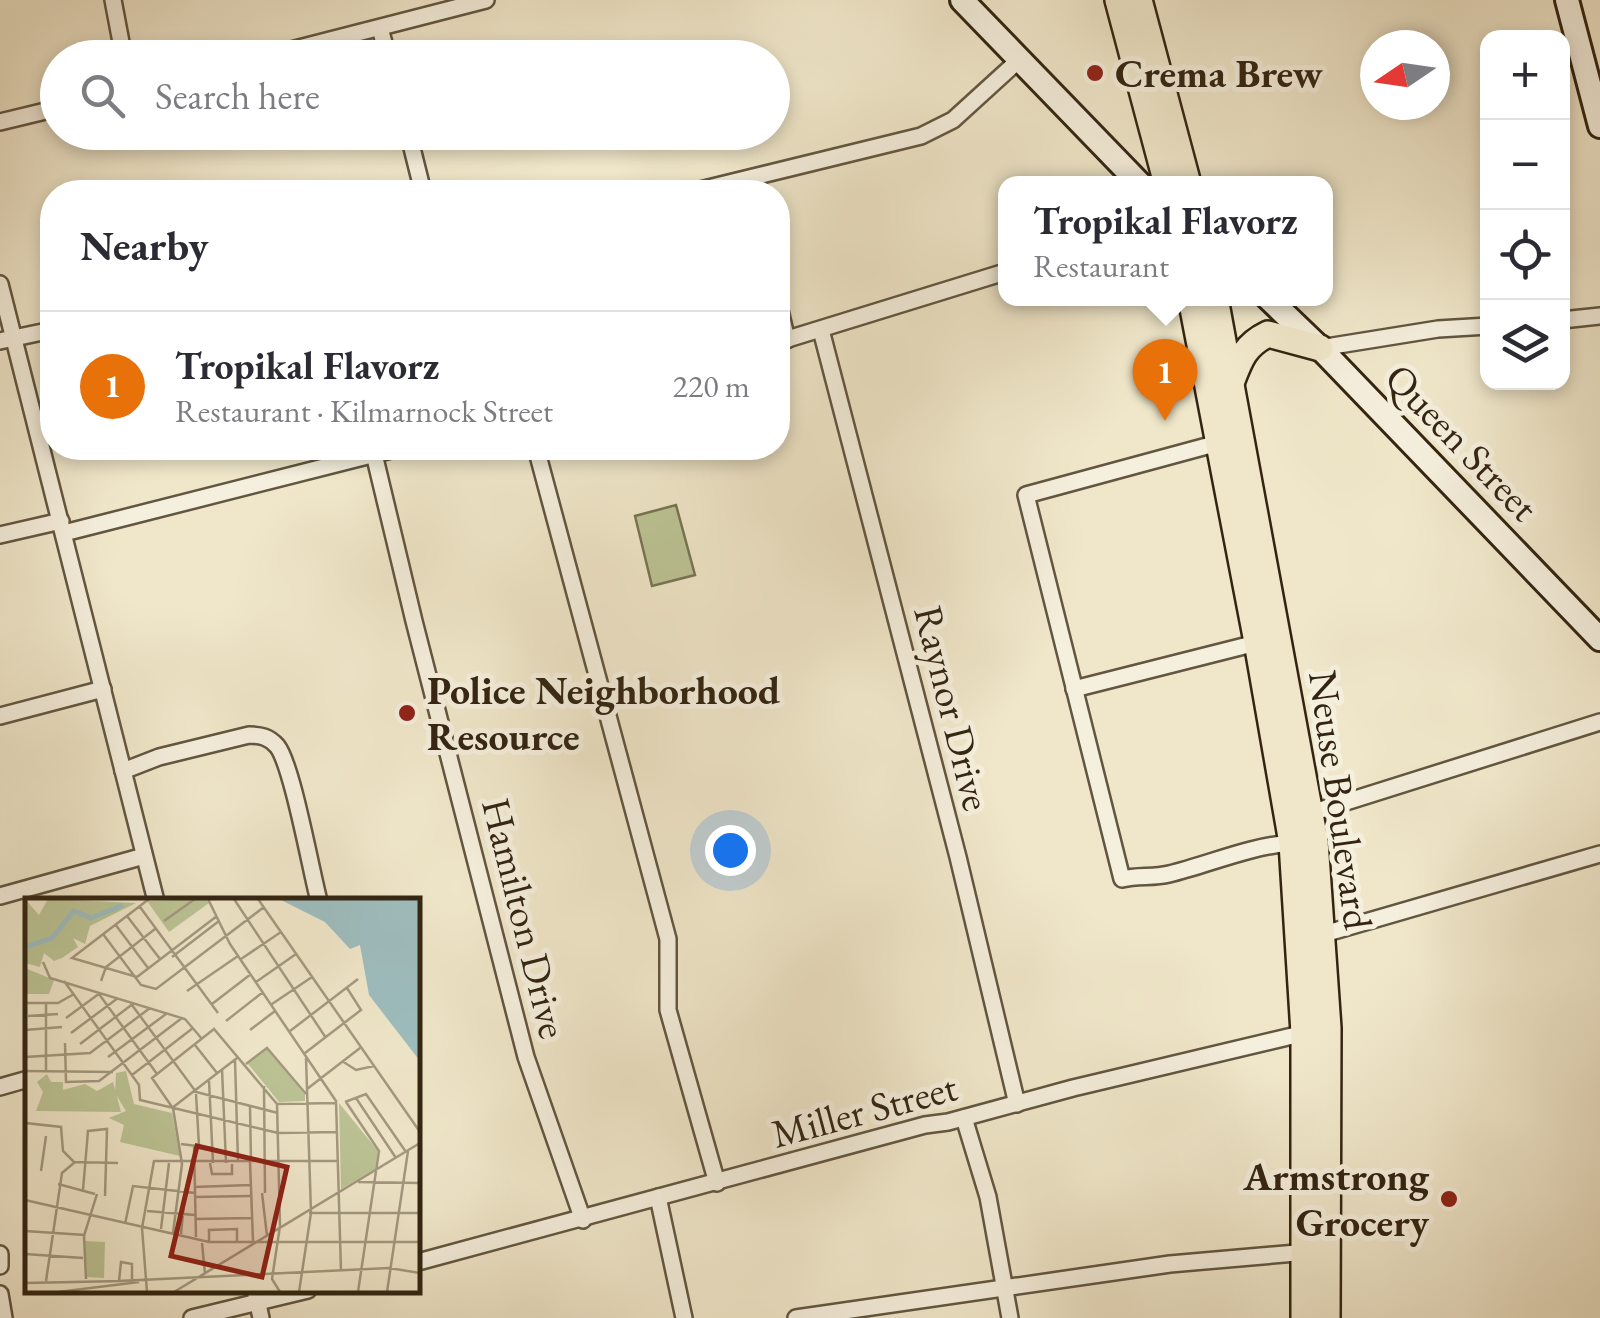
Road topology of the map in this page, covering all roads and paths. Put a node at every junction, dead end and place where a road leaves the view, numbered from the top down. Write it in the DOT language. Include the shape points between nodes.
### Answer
graph roads {
  1 [pos="112,0"];
  2 [pos="486,0"];
  3 [pos="962,0"];
  4 [pos="1118,0"];
  5 [pos="1139,0"];
  6 [pos="1567,0"];
  7 [pos="380,28"];
  8 [pos="120,40"];
  9 [pos="332,40"];
  10 [pos="383,40"];
  11 [pos="1020,59"];
  12 [pos="40,112"];
  13 [pos="0,122"];
  14 [pos="1600,126"];
  15 [pos="412,150"];
  16 [pos="1132,176"];
  17 [pos="1165,176"];
  18 [pos="1186,176"];
  19 [pos="420,180"];
  20 [pos="765,180"];
  21 [pos="998,274"];
  22 [pos="0,284"];
  23 [pos="1192,306"];
  24 [pos="1217,306"];
  25 [pos="1276,306"];
  26 [pos="1600,316"];
  27 [pos="1570,319"];
  28 [pos="1480,326"];
  29 [pos="821,330"];
  30 [pos="40,333"];
  31 [pos="790,339"];
  32 [pos="7,341"];
  33 [pos="1320,348"];
  34 [pos="1231,383"];
  35 [pos="1218,444"];
  36 [pos="40,453"];
  37 [pos="42,460"];
  38 [pos="348,460"];
  39 [pos="375,460"];
  40 [pos="539,460"];
  41 [pos="62,527"];
  42 [pos="0,535"];
  43 [pos="1600,639"];
  44 [pos="1269,640"];
  45 [pos="103,689"];
  46 [pos="1074,689"];
  47 [pos="0,716"];
  48 [pos="1600,722"];
  49 [pos="123,771"];
  50 [pos="1311,812"];
  51 [pos="1292,844"];
  52 [pos="1600,854"];
  53 [pos="144,856"];
  54 [pos="0,896"];
  55 [pos="155,898"];
  56 [pos="318,898"];
  57 [pos="1324,934"];
  58 [pos="1316,1031"];
  59 [pos="25,1080"];
  60 [pos="0,1088"];
  61 [pos="1017,1104"];
  62 [pos="964,1118"];
  63 [pos="717,1183"];
  64 [pos="658,1196"];
  65 [pos="583,1220"];
  66 [pos="1316,1251"];
  67 [pos="0,1254"];
  68 [pos="420,1261"];
  69 [pos="0,1266"];
  70 [pos="1006,1286"];
  71 [pos="297,1293"];
  72 [pos="0,1294"];
  73 [pos="258,1304"];
  74 [pos="4,1318"];
  75 [pos="192,1318"];
  76 [pos="684,1318"];
  77 [pos="796,1318"];
  78 [pos="1010,1318"];
  79 [pos="1304,1318"];
  80 [pos="1328,1318"];
  1 -- 8 [label="street"];
  2 -- 7 [label="street"];
  3 -- 11 [label="street"];
  4 -- 17 [label="main road"];
  5 -- 18 [label="main road"];
  6 -- 14 [label="street"];
  7 -- 9 [label="street"];
  7 -- 10 [label="street"];
  11 -- 16 [label="street"];
  11 -- 20 [label="street" via="953,120 922,136"];
  12 -- 13 [label="street"];
  15 -- 19 [label="street"];
  21 -- 29 [label="street"];
  22 -- 32 [label="street"];
  23 -- 35 [label="main road, Neuse Boulevard"];
  24 -- 34 [label="main road, Neuse Boulevard"];
  25 -- 33 [label="street, Queen Street"];
  26 -- 27 [label="street"];
  28 -- 33 [label="street"];
  29 -- 31 [label="street"];
  29 -- 61 [label="street, Raynor Drive"];
  30 -- 32 [label="street"];
  32 -- 36 [label="street"];
  33 -- 34 [label="main road" via="1268,334 1242,354"];
  33 -- 43 [label="street, Queen Street"];
  34 -- 44 [label="main road, Neuse Boulevard"];
  35 -- 44 [label="main road, Neuse Boulevard"];
  35 -- 46 [label="street" via="1026,495"];
  37 -- 41 [label="street"];
  38 -- 41 [label="street"];
  39 -- 65 [label="street, Hamilton Drive" via="526,1057"];
  40 -- 63 [label="street" via="668,939 668,1010"];
  41 -- 42 [label="street"];
  41 -- 45 [label="street"];
  44 -- 46 [label="street"];
  44 -- 50 [label="main road, Neuse Boulevard"];
  44 -- 51 [label="main road, Neuse Boulevard"];
  45 -- 47 [label="street"];
  45 -- 49 [label="street"];
  46 -- 51 [label="street" via="1122,879 1164,876"];
  48 -- 50 [label="street"];
  49 -- 53 [label="street"];
  49 -- 56 [label="street" via="249,735 274,742 287,767"];
  50 -- 57 [label="main road, Neuse Boulevard"];
  51 -- 58 [label="main road, Neuse Boulevard"];
  52 -- 57 [label="street"];
  53 -- 54 [label="street"];
  53 -- 55 [label="street"];
  57 -- 58 [label="main road, Neuse Boulevard"];
  58 -- 61 [label="street, Miller Street"];
  58 -- 66 [label="main road, Neuse Boulevard"];
  59 -- 60 [label="street"];
  61 -- 62 [label="street, Miller Street"];
  62 -- 63 [label="street, Miller Street"];
  62 -- 70 [label="street"];
  63 -- 64 [label="street, Miller Street"];
  64 -- 65 [label="street, Miller Street"];
  64 -- 76 [label="street"];
  65 -- 68 [label="street, Miller Street"];
  66 -- 70 [label="street"];
  66 -- 79 [label="main road, Neuse Boulevard"];
  66 -- 80 [label="main road, Neuse Boulevard"];
  67 -- 69 [label="street"];
  70 -- 77 [label="street"];
  70 -- 78 [label="street"];
  71 -- 73 [label="street"];
  72 -- 74 [label="street"];
  73 -- 75 [label="street"];
}
